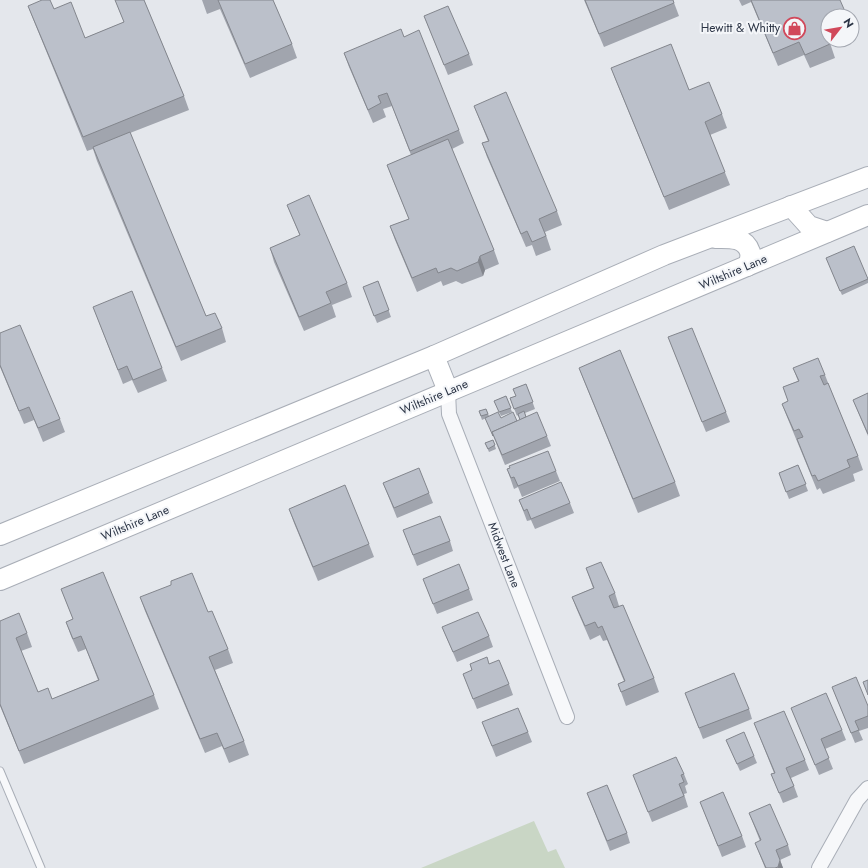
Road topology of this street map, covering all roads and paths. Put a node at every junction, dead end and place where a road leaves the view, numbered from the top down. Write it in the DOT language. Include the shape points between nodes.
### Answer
graph roads {
  1 [pos="868,177"];
  2 [pos="791,206"];
  3 [pos="868,215"];
  4 [pos="828,232"];
  5 [pos="709,238"];
  6 [pos="747,266"];
  7 [pos="434,356"];
  8 [pos="448,391"];
  9 [pos="0,535"];
  10 [pos="0,580"];
  11 [pos="567,717"];
  12 [pos="0,771"];
  13 [pos="868,788"];
  14 [pos="41,868"];
  15 [pos="819,868"];
  1 -- 2 [label="main road"];
  2 -- 4 [label="main road" via="809,226"];
  2 -- 5 [label="main road"];
  3 -- 4 [label="main road, Wiltshire Lane"];
  4 -- 6 [label="main road, Wiltshire Lane"];
  5 -- 6 [label="main road" via="727,238 744,242 750,254"];
  5 -- 7 [label="main road"];
  6 -- 8 [label="main road, Wiltshire Lane"];
  7 -- 8 [label="main road"];
  7 -- 9 [label="main road"];
  8 -- 10 [label="main road, Wiltshire Lane"];
  8 -- 11 [label="street, Midwest Lane" via="448,414"];
  12 -- 14 [label="lane"];
  13 -- 15 [label="street" via="857,800"];
}
